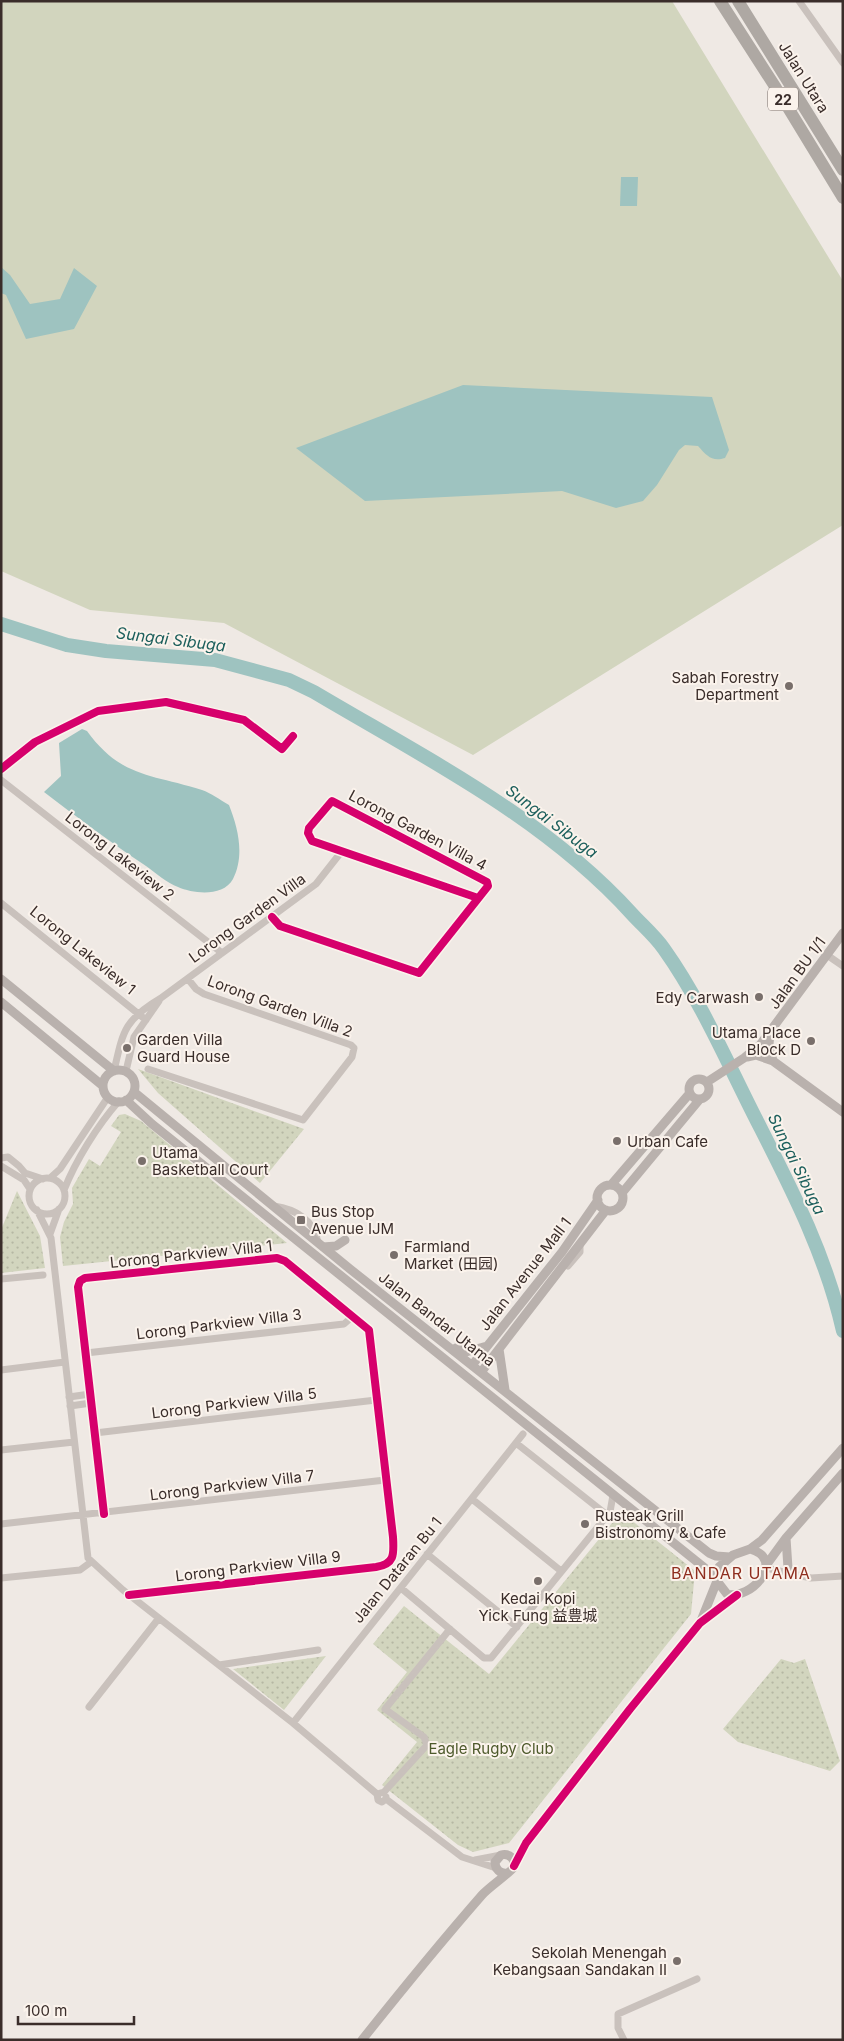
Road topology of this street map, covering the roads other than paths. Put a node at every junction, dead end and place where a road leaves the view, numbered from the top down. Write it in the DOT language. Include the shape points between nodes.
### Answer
graph roads {
  1 [pos="720,1"];
  2 [pos="738,1"];
  3 [pos="799,1"];
  4 [pos="843,63"];
  5 [pos="843,170"];
  6 [pos="843,198"];
  7 [pos="293,736"];
  8 [pos="1,769"];
  9 [pos="1,780"];
  10 [pos="342,851"];
  11 [pos="478,898"];
  12 [pos="1,903"];
  13 [pos="272,917"];
  14 [pos="843,933"];
  15 [pos="222,954"];
  16 [pos="827,955"];
  17 [pos="843,966"];
  18 [pos="1,979"];
  19 [pos="188,979"];
  20 [pos="160,998"];
  21 [pos="1,1002"];
  22 [pos="138,1012"];
  23 [pos="146,1020"];
  24 [pos="770,1033"];
  25 [pos="748,1055"];
  26 [pos="772,1057"];
  27 [pos="148,1068"];
  28 [pos="114,1071"];
  29 [pos="126,1071"];
  30 [pos="707,1082"];
  31 [pos="103,1086"];
  32 [pos="134,1092"];
  33 [pos="690,1093"];
  34 [pos="108,1097"];
  35 [pos="700,1099"];
  36 [pos="123,1101"];
  37 [pos="843,1112"];
  38 [pos="1,1158"];
  39 [pos="1,1166"];
  40 [pos="20,1173"];
  41 [pos="46,1178"];
  42 [pos="611,1185"];
  43 [pos="30,1189"];
  44 [pos="64,1190"];
  45 [pos="622,1193"];
  46 [pos="598,1200"];
  47 [pos="60,1207"];
  48 [pos="37,1210"];
  49 [pos="606,1210"];
  50 [pos="50,1235"];
  51 [pos="346,1240"];
  52 [pos="321,1245"];
  53 [pos="338,1259"];
  54 [pos="43,1274"];
  55 [pos="342,1278"];
  56 [pos="1,1280"];
  57 [pos="353,1316"];
  58 [pos="450,1346"];
  59 [pos="487,1346"];
  60 [pos="500,1349"];
  61 [pos="435,1351"];
  62 [pos="86,1354"];
  63 [pos="65,1362"];
  64 [pos="476,1369"];
  65 [pos="1,1370"];
  66 [pos="505,1390"];
  67 [pos="90,1394"];
  68 [pos="69,1397"];
  69 [pos="376,1400"];
  70 [pos="92,1403"];
  71 [pos="70,1406"];
  72 [pos="504,1407"];
  73 [pos="521,1420"];
  74 [pos="95,1433"];
  75 [pos="523,1434"];
  76 [pos="538,1434"];
  77 [pos="74,1442"];
  78 [pos="516,1443"];
  79 [pos="842,1449"];
  80 [pos="1,1450"];
  81 [pos="843,1473"];
  82 [pos="385,1480"];
  83 [pos="613,1495"];
  84 [pos="472,1499"];
  85 [pos="104,1514"];
  86 [pos="606,1515"];
  87 [pos="82,1516"];
  88 [pos="1,1524"];
  89 [pos="786,1538"];
  90 [pos="750,1550"];
  91 [pos="428,1554"];
  92 [pos="730,1557"];
  93 [pos="91,1562"];
  94 [pos="389,1563"];
  95 [pos="767,1566"];
  96 [pos="788,1568"];
  97 [pos="561,1571"];
  98 [pos="843,1576"];
  99 [pos="821,1577"];
  100 [pos="1,1578"];
  101 [pos="717,1579"];
  102 [pos="401,1588"];
  103 [pos="129,1595"];
  104 [pos="737,1595"];
  105 [pos="159,1618"];
  106 [pos="700,1623"];
  107 [pos="517,1626"];
  108 [pos="450,1629"];
  109 [pos="318,1650"];
  110 [pos="219,1665"];
  111 [pos="89,1707"];
  112 [pos="293,1723"];
  113 [pos="382,1795"];
  114 [pos="526,1843"];
  115 [pos="502,1854"];
  116 [pos="469,1860"];
  117 [pos="496,1868"];
  118 [pos="511,1870"];
  119 [pos="492,1884"];
  120 [pos="697,1979"];
  121 [pos="362,2040"];
  122 [pos="624,2040"];
  1 -- 6 [label="highway, Jalan Utara / 22"];
  2 -- 5 [label="highway, Jalan Utara / 22"];
  3 -- 4 [label="street"];
  7 -- 8 [label="street" via="282,749 244,720 166,702 98,710 35,742"];
  9 -- 15 [label="street, Lorong Lakeview 2"];
  10 -- 11 [label="street, Lorong Garden Villa 4"];
  10 -- 11 [label="street, Lorong Garden Villa 4" via="312,841 308,833 332,801 487,882 488,886"];
  10 -- 13 [label="street, Lorong Garden Villa" via="316,884"];
  11 -- 13 [label="street" via="418,973 280,926"];
  12 -- 22 [label="street, Lorong Lakeview 1"];
  13 -- 15 [label="street, Lorong Garden Villa"];
  14 -- 16 [label="street, Jalan BU 1/1"];
  15 -- 19 [label="street, Lorong Garden Villa"];
  16 -- 17 [label="street"];
  16 -- 24 [label="street, Jalan BU 1/1"];
  18 -- 28 [label="street"];
  19 -- 20 [label="street, Lorong Garden Villa"];
  19 -- 27 [label="street, Lorong Garden Villa 2" via="204,994 351,1045 354,1048 352,1057 305,1118 299,1120"];
  20 -- 22 [label="street, Lorong Garden Villa"];
  20 -- 23 [label="street, Lorong Garden Villa"];
  21 -- 31 [label="street"];
  22 -- 23 [label="street, Lorong Lakeview 1"];
  22 -- 28 [label="street, Lorong Garden Villa" via="122,1034"];
  23 -- 29 [label="street, Lorong Garden Villa" via="134,1037"];
  24 -- 25 [label="street"];
  24 -- 26 [label="street"];
  25 -- 26 [label="street"];
  25 -- 30 [label="street"];
  26 -- 37 [label="street"];
  28 -- 29 [label="street"];
  28 -- 31 [label="street" via="106,1076"];
  29 -- 32 [label="street, Jalan Bandar Utama" via="135,1082"];
  30 -- 33 [label="street" via="694,1080 689,1086"];
  30 -- 35 [label="street" via="708,1094"];
  31 -- 34 [label="street"];
  32 -- 36 [label="street"];
  32 -- 52 [label="street, Jalan Bandar Utama"];
  33 -- 35 [label="street"];
  33 -- 42 [label="street"];
  34 -- 36 [label="street"];
  34 -- 41 [label="street" via="60,1169"];
  35 -- 45 [label="street"];
  36 -- 44 [label="street" via="110,1112 71,1173"];
  36 -- 55 [label="street"];
  38 -- 40 [label="street" via="8,1158"];
  39 -- 40 [label="street"];
  40 -- 41 [label="street"];
  40 -- 43 [label="street"];
  41 -- 43 [label="street" via="35,1182"];
  41 -- 44 [label="street" via="59,1182"];
  42 -- 45 [label="street"];
  42 -- 46 [label="street" via="601,1188"];
  43 -- 48 [label="street" via="30,1201"];
  44 -- 47 [label="street"];
  45 -- 49 [label="street" via="621,1205 614,1210"];
  46 -- 49 [label="street"];
  46 -- 59 [label="street, Jalan Avenue Mall 1" via="562,1252"];
  47 -- 48 [label="street" via="52,1213"];
  47 -- 50 [label="street"];
  48 -- 50 [label="street"];
  49 -- 60 [label="street, Jalan Avenue Mall 1"];
  50 -- 63 [label="street"];
  51 -- 52 [label="street" via="336,1246"];
  52 -- 53 [label="street, Jalan Bandar Utama"];
  53 -- 55 [label="street"];
  53 -- 58 [label="street, Jalan Bandar Utama"];
  54 -- 56 [label="street"];
  55 -- 61 [label="street"];
  57 -- 62 [label="street, Lorong Parkview Villa 3" via="344,1324"];
  57 -- 62 [label="street, Lorong Parkview Villa 1" via="277,1258 85,1278 78,1287"];
  57 -- 69 [label="street, Lorong Parkview Villa 1" via="365,1326 370,1336"];
  58 -- 59 [label="street" via="466,1352"];
  58 -- 64 [label="street, Jalan Bandar Utama"];
  59 -- 64 [label="street, Jalan Avenue Mall 1"];
  60 -- 64 [label="street, Jalan Avenue Mall 1"];
  60 -- 66 [label="street"];
  61 -- 64 [label="street" via="459,1365"];
  61 -- 72 [label="street, Jalan Bandar Utama"];
  62 -- 67 [label="street, Lorong Parkview Villa 1"];
  63 -- 65 [label="street"];
  63 -- 68 [label="street"];
  64 -- 66 [label="street, Jalan Bandar Utama"];
  64 -- 72 [label="street" via="477,1379 496,1394"];
  66 -- 92 [label="street, Jalan Bandar Utama" via="709,1553"];
  67 -- 68 [label="street"];
  67 -- 70 [label="street, Lorong Parkview Villa 1"];
  68 -- 71 [label="street"];
  69 -- 74 [label="street, Lorong Parkview Villa 5"];
  69 -- 82 [label="street, Lorong Parkview Villa 1"];
  70 -- 71 [label="street"];
  70 -- 74 [label="street, Lorong Parkview Villa 1"];
  71 -- 77 [label="street"];
  72 -- 73 [label="street, Jalan Bandar Utama"];
  73 -- 75 [label="street"];
  73 -- 76 [label="street, Jalan Bandar Utama"];
  74 -- 85 [label="street, Lorong Parkview Villa 1"];
  75 -- 76 [label="street"];
  75 -- 78 [label="street, Jalan Dataran Bu 1"];
  76 -- 83 [label="street, Jalan Bandar Utama"];
  77 -- 80 [label="street"];
  77 -- 87 [label="street"];
  78 -- 84 [label="street, Jalan Dataran Bu 1"];
  78 -- 86 [label="street"];
  79 -- 90 [label="street"];
  81 -- 89 [label="street"];
  82 -- 85 [label="street, Lorong Parkview Villa 7"];
  82 -- 94 [label="street, Lorong Parkview Villa 1" via="394,1557"];
  83 -- 86 [label="street" via="612,1507"];
  83 -- 101 [label="street, Jalan Bandar Utama"];
  84 -- 91 [label="street, Jalan Dataran Bu 1"];
  84 -- 97 [label="street"];
  85 -- 87 [label="street, Lorong Parkview Villa 7"];
  86 -- 97 [label="street"];
  87 -- 88 [label="street, Lorong Parkview Villa 7"];
  87 -- 93 [label="street" via="86,1554"];
  89 -- 95 [label="street"];
  89 -- 96 [label="street"];
  90 -- 92 [label="street"];
  90 -- 95 [label="street" via="763,1555"];
  91 -- 102 [label="street, Jalan Dataran Bu 1"];
  91 -- 107 [label="street"];
  92 -- 101 [label="street" via="719,1567"];
  93 -- 100 [label="street" via="80,1570"];
  93 -- 103 [label="street"];
  94 -- 103 [label="street, Lorong Parkview Villa 9"];
  95 -- 96 [label="street"];
  95 -- 99 [label="street" via="811,1578"];
  95 -- 104 [label="street" via="756,1584"];
  96 -- 99 [label="street"];
  97 -- 107 [label="street"];
  98 -- 99 [label="street"];
  101 -- 104 [label="street" via="727,1594"];
  101 -- 106 [label="street"];
  102 -- 108 [label="street"];
  102 -- 112 [label="street, Jalan Dataran Bu 1"];
  103 -- 105 [label="street"];
  104 -- 106 [label="street"];
  105 -- 110 [label="street"];
  105 -- 111 [label="street"];
  106 -- 114 [label="street"];
  107 -- 108 [label="street" via="487,1659"];
  108 -- 113 [label="street" via="385,1709 424,1737 426,1745"];
  109 -- 110 [label="street"];
  110 -- 112 [label="street"];
  112 -- 113 [label="street"];
  113 -- 116 [label="street"];
  114 -- 115 [label="street"];
  114 -- 118 [label="street"];
  115 -- 116 [label="street"];
  115 -- 117 [label="street" via="495,1862"];
  115 -- 118 [label="street" via="512,1858"];
  116 -- 117 [label="street"];
  117 -- 118 [label="street" via="501,1872"];
  117 -- 119 [label="street"];
  118 -- 119 [label="street"];
  119 -- 121 [label="street"];
  120 -- 122 [label="street" via="618,2014 618,2028"];
}
